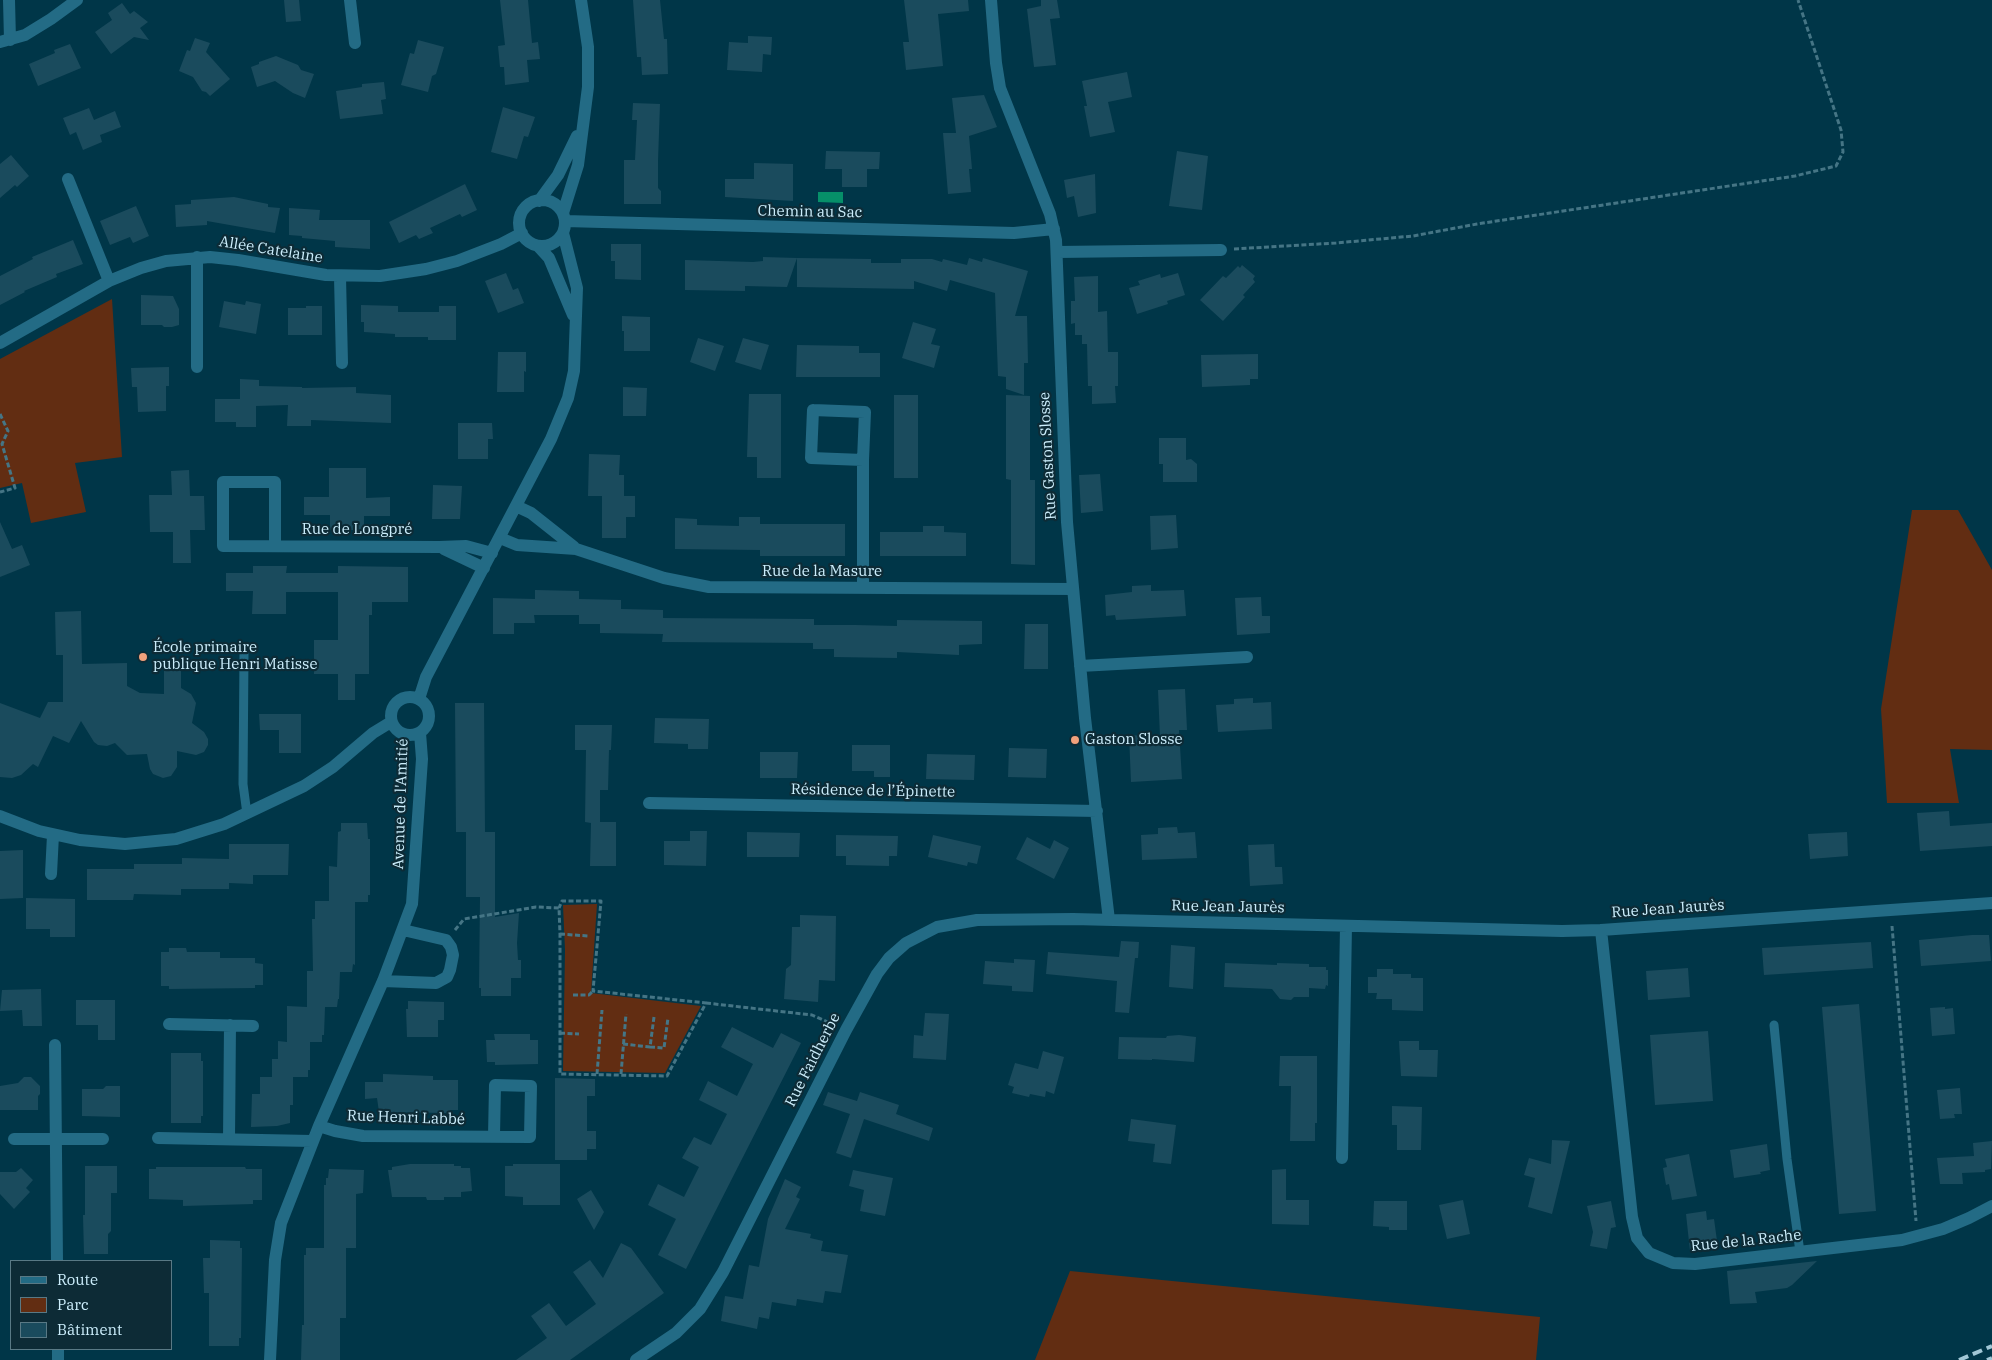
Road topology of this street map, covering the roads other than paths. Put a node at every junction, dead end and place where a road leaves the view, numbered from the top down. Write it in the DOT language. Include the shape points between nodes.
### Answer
graph roads {
  1 [pos="10,0"];
  2 [pos="77,0"];
  3 [pos="350,0"];
  4 [pos="581,0"];
  5 [pos="991,0"];
  6 [pos="5,41"];
  7 [pos="355,43"];
  8 [pos="582,125"];
  9 [pos="68,180"];
  10 [pos="539,201"];
  11 [pos="564,223"];
  12 [pos="1054,230"];
  13 [pos="522,233"];
  14 [pos="538,246"];
  15 [pos="1221,250"];
  16 [pos="1057,252"];
  17 [pos="197,257"];
  18 [pos="340,276"];
  19 [pos="109,281"];
  20 [pos="576,327"];
  21 [pos="0,343"];
  22 [pos="342,363"];
  23 [pos="197,367"];
  24 [pos="863,460"];
  25 [pos="516,506"];
  26 [pos="500,538"];
  27 [pos="274,546"];
  28 [pos="439,547"];
  29 [pos="576,549"];
  30 [pos="492,553"];
  31 [pos="484,568"];
  32 [pos="863,588"];
  33 [pos="1073,589"];
  34 [pos="244,653"];
  35 [pos="1247,657"];
  36 [pos="1080,666"];
  37 [pos="418,698"];
  38 [pos="391,722"];
  39 [pos="420,733"];
  40 [pos="649,803"];
  41 [pos="1096,811"];
  42 [pos="246,814"];
  43 [pos="0,816"];
  44 [pos="53,835"];
  45 [pos="51,874"];
  46 [pos="1992,903"];
  47 [pos="1109,920"];
  48 [pos="1346,926"];
  49 [pos="403,930"];
  50 [pos="1601,930"];
  51 [pos="383,981"];
  52 [pos="169,1024"];
  53 [pos="230,1025"];
  54 [pos="1774,1025"];
  55 [pos="253,1026"];
  56 [pos="55,1045"];
  57 [pos="319,1126"];
  58 [pos="494,1136"];
  59 [pos="158,1138"];
  60 [pos="14,1139"];
  61 [pos="56,1139"];
  62 [pos="103,1139"];
  63 [pos="229,1139"];
  64 [pos="312,1141"];
  65 [pos="1342,1158"];
  66 [pos="1992,1206"];
  67 [pos="1800,1252"];
  68 [pos="57,1260"];
  69 [pos="270,1360"];
  70 [pos="636,1360"];
  1 -- 6 [label="street"];
  2 -- 6 [label="street" via="45,23"];
  3 -- 7 [label="street"];
  4 -- 8 [label="street" via="589,72"];
  5 -- 12 [label="street, Rue Gaston Slosse" via="1000,88"];
  8 -- 10 [label="street" via="558,176"];
  8 -- 11 [label="street" via="578,165"];
  9 -- 19 [label="street"];
  10 -- 11 [label="street" via="551,202 558,207"];
  10 -- 13 [label="street" via="522,213"];
  11 -- 12 [label="street, Chemin au Sac" via="1014,233"];
  11 -- 14 [label="street" via="553,244"];
  11 -- 20 [label="street" via="565,245 575,279"];
  12 -- 16 [label="street, Rue Gaston Slosse"];
  13 -- 14 [label="street"];
  13 -- 18 [label="street, Allée Catelaine" via="484,252 426,269 380,276"];
  14 -- 20 [label="street" via="549,258"];
  15 -- 16 [label="street"];
  16 -- 33 [label="street, Rue Gaston Slosse" via="1064,484"];
  17 -- 18 [label="street, Allée Catelaine"];
  17 -- 19 [label="street, Allée Catelaine" via="155,264"];
  17 -- 23 [label="street, Allée Catelaine"];
  18 -- 22 [label="street, Allée Catelaine"];
  19 -- 21 [label="street, Allée Catelaine"];
  20 -- 25 [label="street" via="574,371 568,398"];
  24 -- 24 [label="street" via="865,412 812,410 811,458"];
  24 -- 32 [label="street"];
  25 -- 26 [label="street"];
  25 -- 29 [label="street, Rue de la Masure" via="531,513"];
  26 -- 29 [label="street, Rue de la Masure" via="517,545"];
  26 -- 30 [label="street"];
  27 -- 27 [label="street, Rue de Longpré" via="275,482 223,482 223,546"];
  27 -- 28 [label="street, Rue de Longpré"];
  28 -- 30 [label="street, Rue de Longpré" via="466,546"];
  28 -- 31 [label="street, Rue de Longpré"];
  29 -- 32 [label="street, Rue de la Masure" via="664,578 709,587"];
  30 -- 31 [label="street"];
  31 -- 37 [label="street"];
  32 -- 33 [label="street, Rue de la Masure"];
  33 -- 36 [label="street, Rue Gaston Slosse"];
  34 -- 42 [label="lane" via="243,784"];
  35 -- 36 [label="street"];
  36 -- 41 [label="street, Rue Gaston Slosse"];
  37 -- 38 [label="street" via="400,699 391,709"];
  37 -- 39 [label="street, Avenue de l'Amitié" via="426,705 429,715 427,725"];
  38 -- 39 [label="street" via="403,734"];
  38 -- 42 [label="street" via="316,780"];
  39 -- 49 [label="street, Avenue de l'Amitié" via="422,759 414,894"];
  40 -- 41 [label="street, Résidence de l’Épinette"];
  41 -- 47 [label="street, Rue Gaston Slosse"];
  42 -- 44 [label="street" via="193,835 163,842 110,843"];
  43 -- 44 [label="street"];
  44 -- 45 [label="street"];
  46 -- 50 [label="street, Rue Jean Jaurès"];
  47 -- 48 [label="street, Rue Jean Jaurès"];
  47 -- 70 [label="street, Rue Faidherbe" via="976,920 926,932 906,943 882,966 865,994 712,1292 688,1322"];
  48 -- 50 [label="street, Rue Jean Jaurès"];
  48 -- 65 [label="street"];
  49 -- 51 [label="street, Avenue de l'Amitié"];
  49 -- 51 [label="street" via="446,940 452,947 452,963 447,977 436,983"];
  50 -- 67 [label="street, Rue de la Rache" via="1632,1218 1637,1238 1649,1253 1685,1264"];
  51 -- 57 [label="street, Avenue de l'Amitié"];
  52 -- 53 [label="street"];
  53 -- 55 [label="street"];
  53 -- 63 [label="street"];
  54 -- 67 [label="lane" via="1786,1159"];
  56 -- 61 [label="street"];
  57 -- 58 [label="street, Rue Henri Labbé" via="363,1136"];
  57 -- 64 [label="street, Avenue de l'Amitié"];
  58 -- 58 [label="street, Rue Henri Labbé" via="530,1137 531,1086 495,1085"];
  59 -- 63 [label="street"];
  60 -- 61 [label="street"];
  61 -- 62 [label="street"];
  61 -- 68 [label="street"];
  63 -- 64 [label="street"];
  64 -- 69 [label="street, Avenue de l'Amitié" via="279,1231"];
  66 -- 67 [label="street, Rue de la Rache" via="1949,1227 1917,1237"];
}
